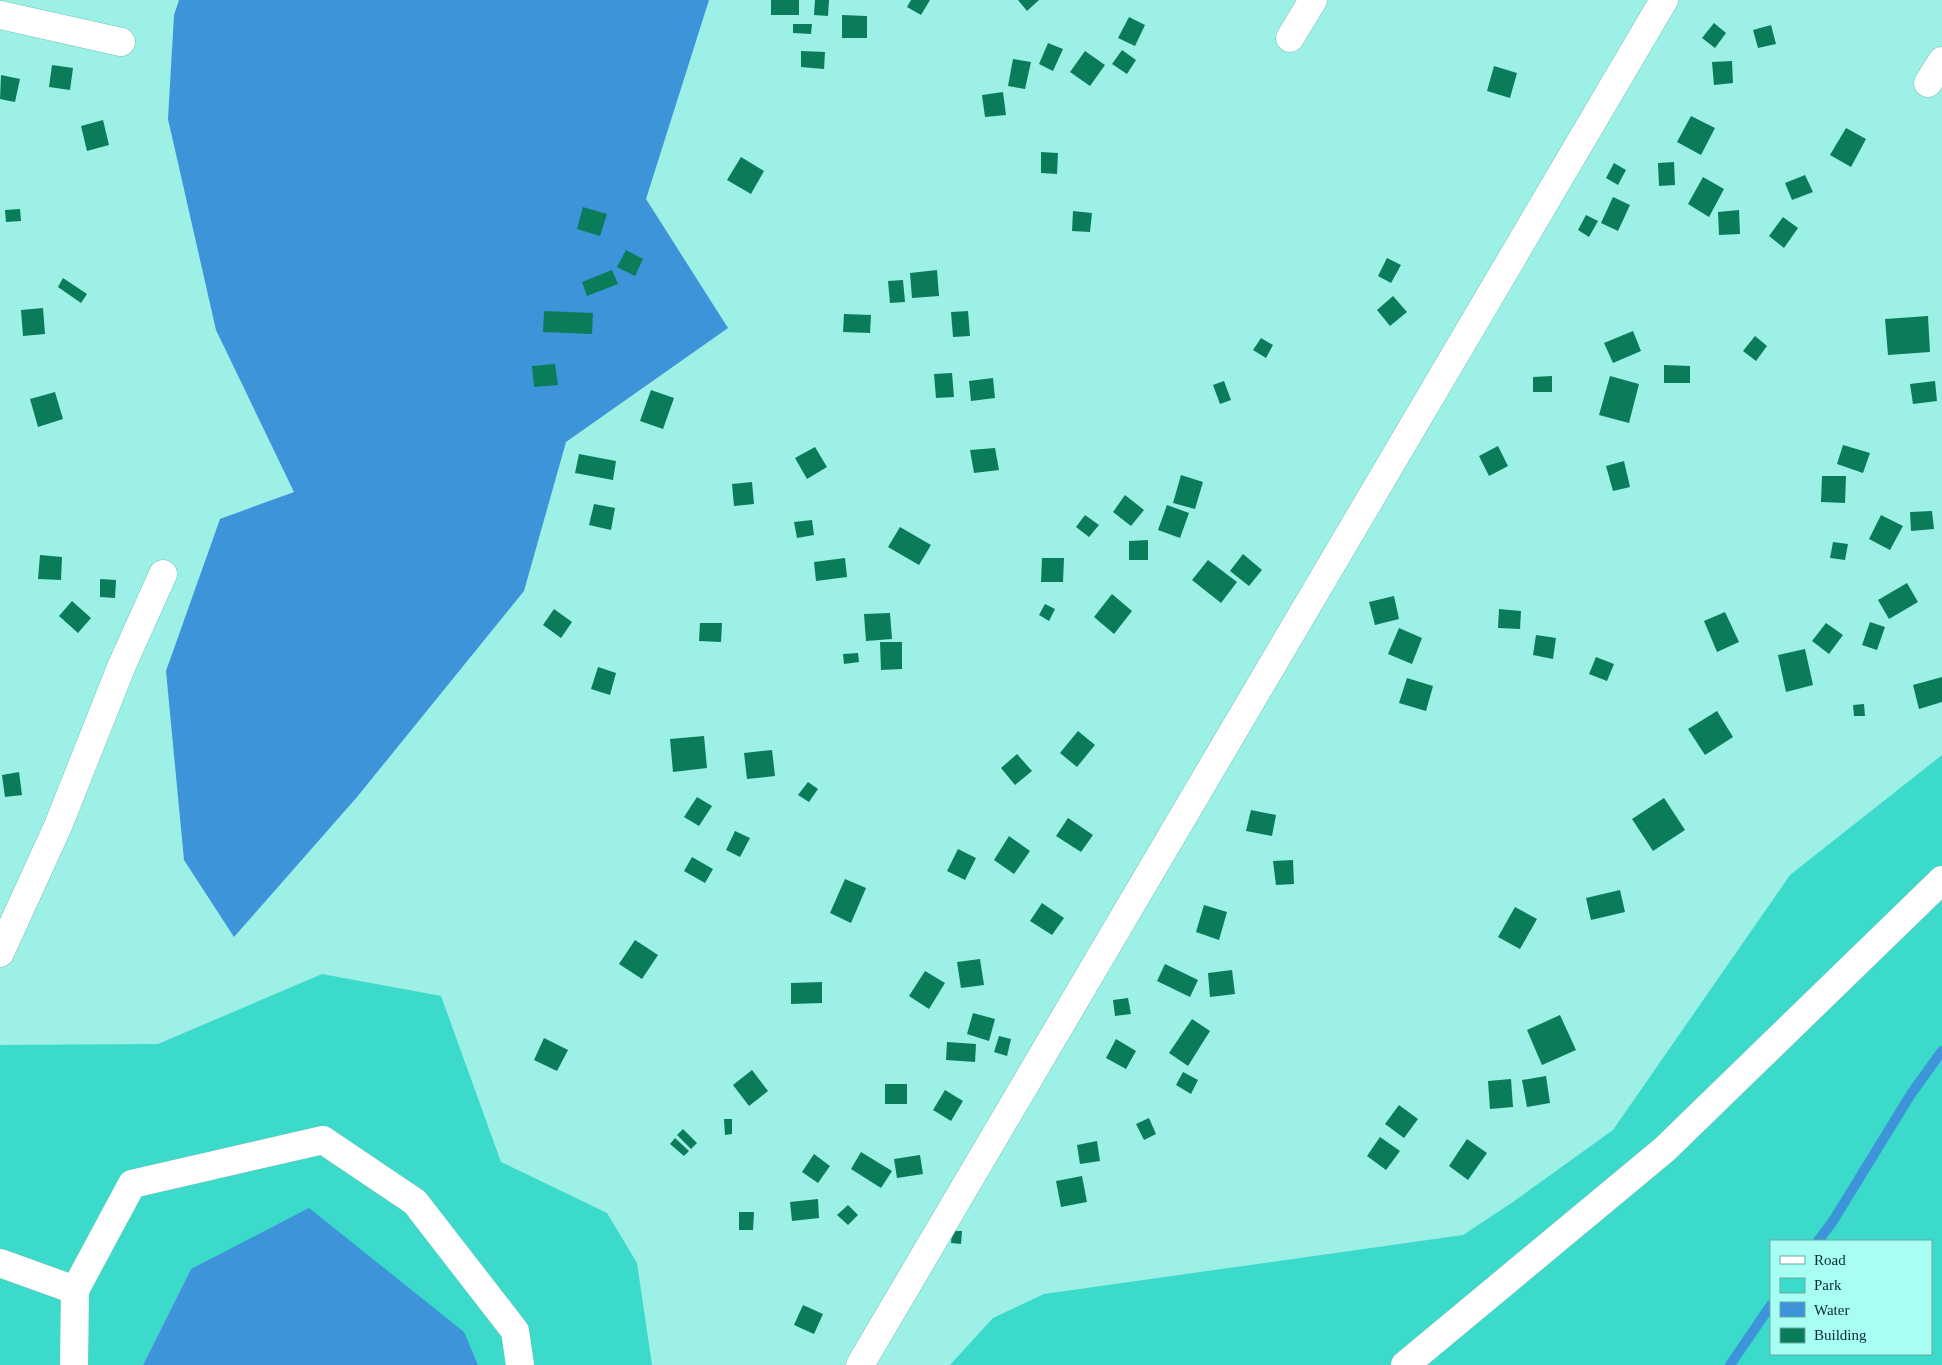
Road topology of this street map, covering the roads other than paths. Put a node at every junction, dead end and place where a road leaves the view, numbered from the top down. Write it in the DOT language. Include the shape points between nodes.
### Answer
graph roads {
  1 [pos="1313,0"];
  2 [pos="1664,0"];
  3 [pos="0,15"];
  4 [pos="1290,38"];
  5 [pos="121,42"];
  6 [pos="163,574"];
  7 [pos="1942,880"];
  8 [pos="0,953"];
  9 [pos="0,1263"];
  10 [pos="75,1290"];
  11 [pos="74,1365"];
  12 [pos="520,1365"];
  13 [pos="860,1365"];
  14 [pos="1405,1365"];
  1 -- 4 [label="street"];
  2 -- 13 [label="street"];
  3 -- 5 [label="street"];
  6 -- 8 [label="street" via="122,665 58,826"];
  7 -- 14 [label="street" via="1665,1148"];
  9 -- 10 [label="street"];
  10 -- 11 [label="street"];
  10 -- 12 [label="street" via="132,1184 323,1140 414,1202 515,1331"];
}
